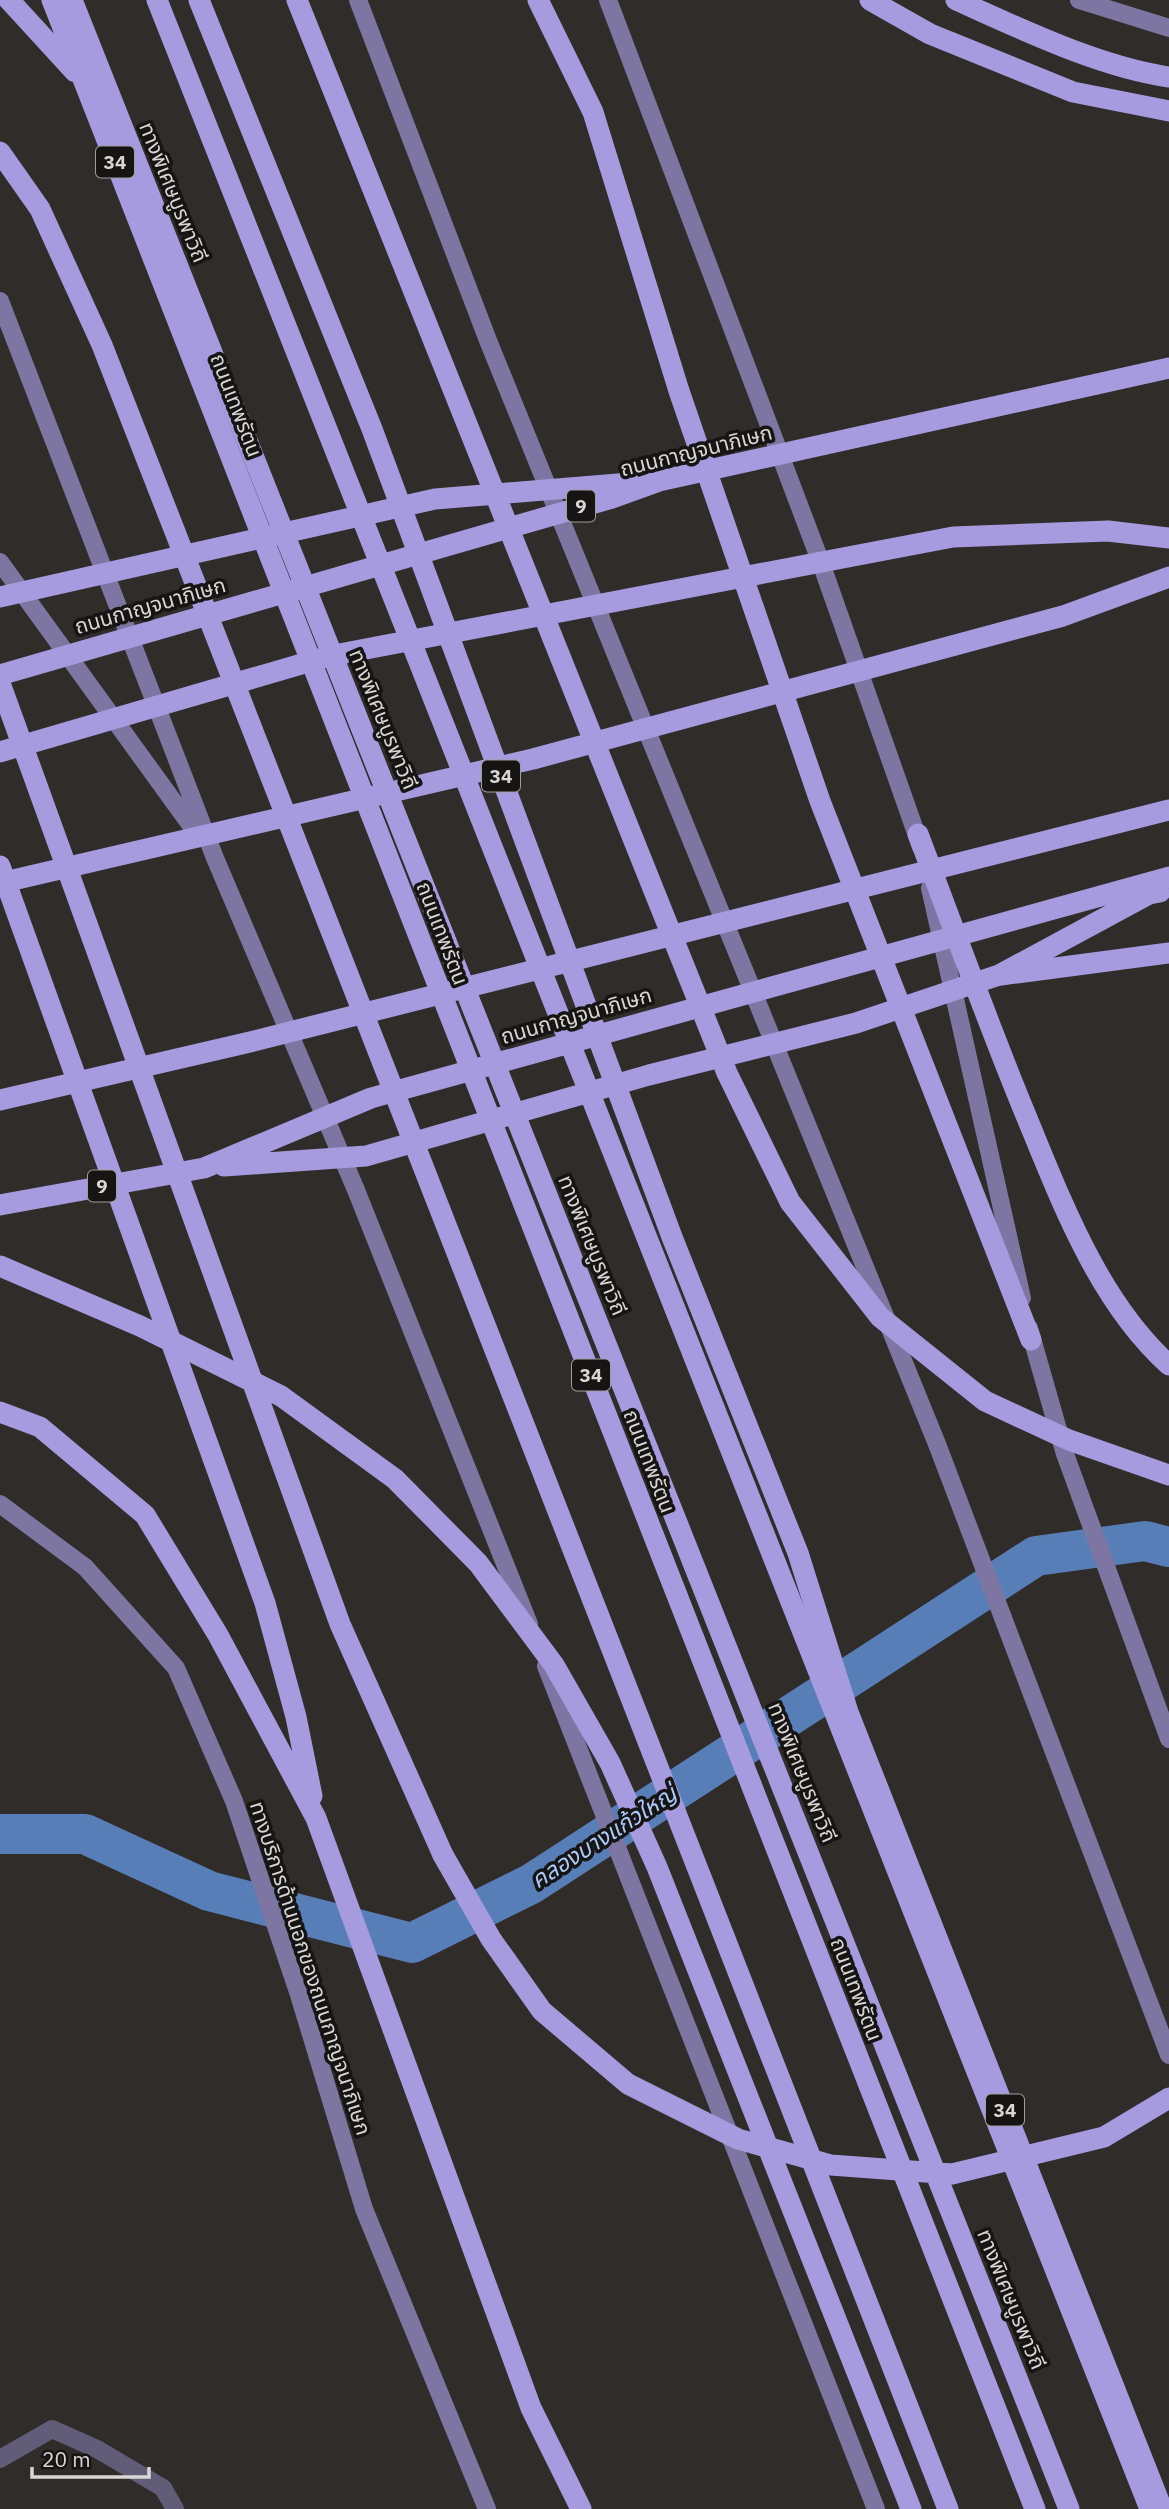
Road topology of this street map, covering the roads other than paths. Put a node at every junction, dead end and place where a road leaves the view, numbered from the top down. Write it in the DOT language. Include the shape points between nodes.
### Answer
graph roads {
  1 [pos="9,0"];
  2 [pos="52,0"];
  3 [pos="72,0"];
  4 [pos="157,0"];
  5 [pos="200,0"];
  6 [pos="297,0"];
  7 [pos="358,0"];
  8 [pos="538,0"];
  9 [pos="608,0"];
  10 [pos="870,0"];
  11 [pos="956,0"];
  12 [pos="1079,0"];
  13 [pos="1169,28"];
  14 [pos="1169,78"];
  15 [pos="83,82"];
  16 [pos="1169,111"];
  17 [pos="0,152"];
  18 [pos="0,301"];
  19 [pos="1169,368"];
  20 [pos="659,481"];
  21 [pos="1169,538"];
  22 [pos="0,562"];
  23 [pos="1169,577"];
  24 [pos="0,597"];
  25 [pos="0,675"];
  26 [pos="0,683"];
  27 [pos="0,752"];
  28 [pos="1169,810"];
  29 [pos="918,834"];
  30 [pos="215,858"];
  31 [pos="0,866"];
  32 [pos="1169,877"];
  33 [pos="0,883"];
  34 [pos="1169,890"];
  35 [pos="1169,953"];
  36 [pos="999,975"];
  37 [pos="0,1100"];
  38 [pos="204,1168"];
  39 [pos="0,1205"];
  40 [pos="0,1266"];
  41 [pos="1031,1340"];
  42 [pos="1169,1365"];
  43 [pos="0,1412"];
  44 [pos="1169,1475"];
  45 [pos="0,1504"];
  46 [pos="1169,1739"];
  47 [pos="316,1818"];
  48 [pos="1169,2054"];
  49 [pos="1169,2098"];
  50 [pos="0,2459"];
  51 [pos="175,2509"];
  52 [pos="487,2509"];
  53 [pos="582,2509"];
  54 [pos="876,2509"];
  55 [pos="911,2509"];
  56 [pos="948,2509"];
  57 [pos="1035,2509"];
  58 [pos="1069,2509"];
  59 [pos="1150,2509"];
  60 [pos="1162,2509"];
  1 -- 15 [label="highway"];
  2 -- 15 [label="highway, ถนนเทพรัตน / 34"];
  3 -- 58 [label="highway, ทางพิเศษบูรพาวิถี, bridge"];
  4 -- 59 [label="highway, bridge"];
  5 -- 60 [label="highway, 34" via="372,429 672,1237 798,1553 848,1712"];
  6 -- 44 [label="highway, bridge" via="722,1060 790,1202 880,1317 985,1401 1069,1440"];
  7 -- 48 [label="main road" via="489,343 937,1444"];
  8 -- 41 [label="highway" via="593,112 679,391 820,801"];
  9 -- 29 [label="main road"];
  10 -- 16 [label="highway" via="930,34 1073,92"];
  11 -- 14 [label="highway" via="1094,56"];
  12 -- 13 [label="main road"];
  15 -- 57 [label="highway, ถนนเทพรัตน / 34"];
  17 -- 56 [label="highway, bridge" via="40,209 102,345"];
  18 -- 30 [label="main road"];
  19 -- 20 [label="highway, ถนนกาญจนาภิเษก / 9, bridge"];
  20 -- 24 [label="highway, bridge" via="435,499"];
  20 -- 25 [label="highway, ถนนกาญจนาภิเษก / 9, bridge"];
  21 -- 27 [label="highway, bridge" via="1108,531 953,537 329,656"];
  22 -- 30 [label="main road"];
  23 -- 33 [label="highway, bridge" via="1063,616 533,759"];
  26 -- 49 [label="highway, bridge" via="340,1624 443,1855 491,1939 542,2011 628,2084 738,2139 831,2165 952,2174 1104,2137"];
  28 -- 37 [label="highway, bridge" via="304,1029"];
  29 -- 41 [label="main road"];
  29 -- 42 [label="highway" via="1052,1179 1104,1283 1154,1352"];
  30 -- 54 [label="main road" via="356,1189"];
  31 -- 47 [label="highway" via="265,1603 296,1717"];
  32 -- 38 [label="highway, ถนนกาญจนาภิเษก / 9, bridge" via="371,1098"];
  34 -- 36 [label="highway, bridge" via="1149,894"];
  35 -- 36 [label="highway"];
  36 -- 38 [label="highway, bridge" via="856,1023 649,1075 366,1156"];
  38 -- 39 [label="highway, ถนนกาญจนาภิเษก / 9, bridge"];
  40 -- 55 [label="highway, bridge" via="140,1326 281,1396 404,1489 478,1563 554,1665 610,1763 657,1867"];
  41 -- 46 [label="main road" via="1065,1454"];
  43 -- 47 [label="highway" via="40,1427 145,1515 218,1635"];
  45 -- 52 [label="main road, ทางบริการด้านนอกของถนนกาญจนาภิเษก" via="85,1567 176,1668 234,1801 364,2209"];
  47 -- 53 [label="highway" via="531,2408"];
  50 -- 51 [label="lane" via="52,2429 163,2488"];
}
